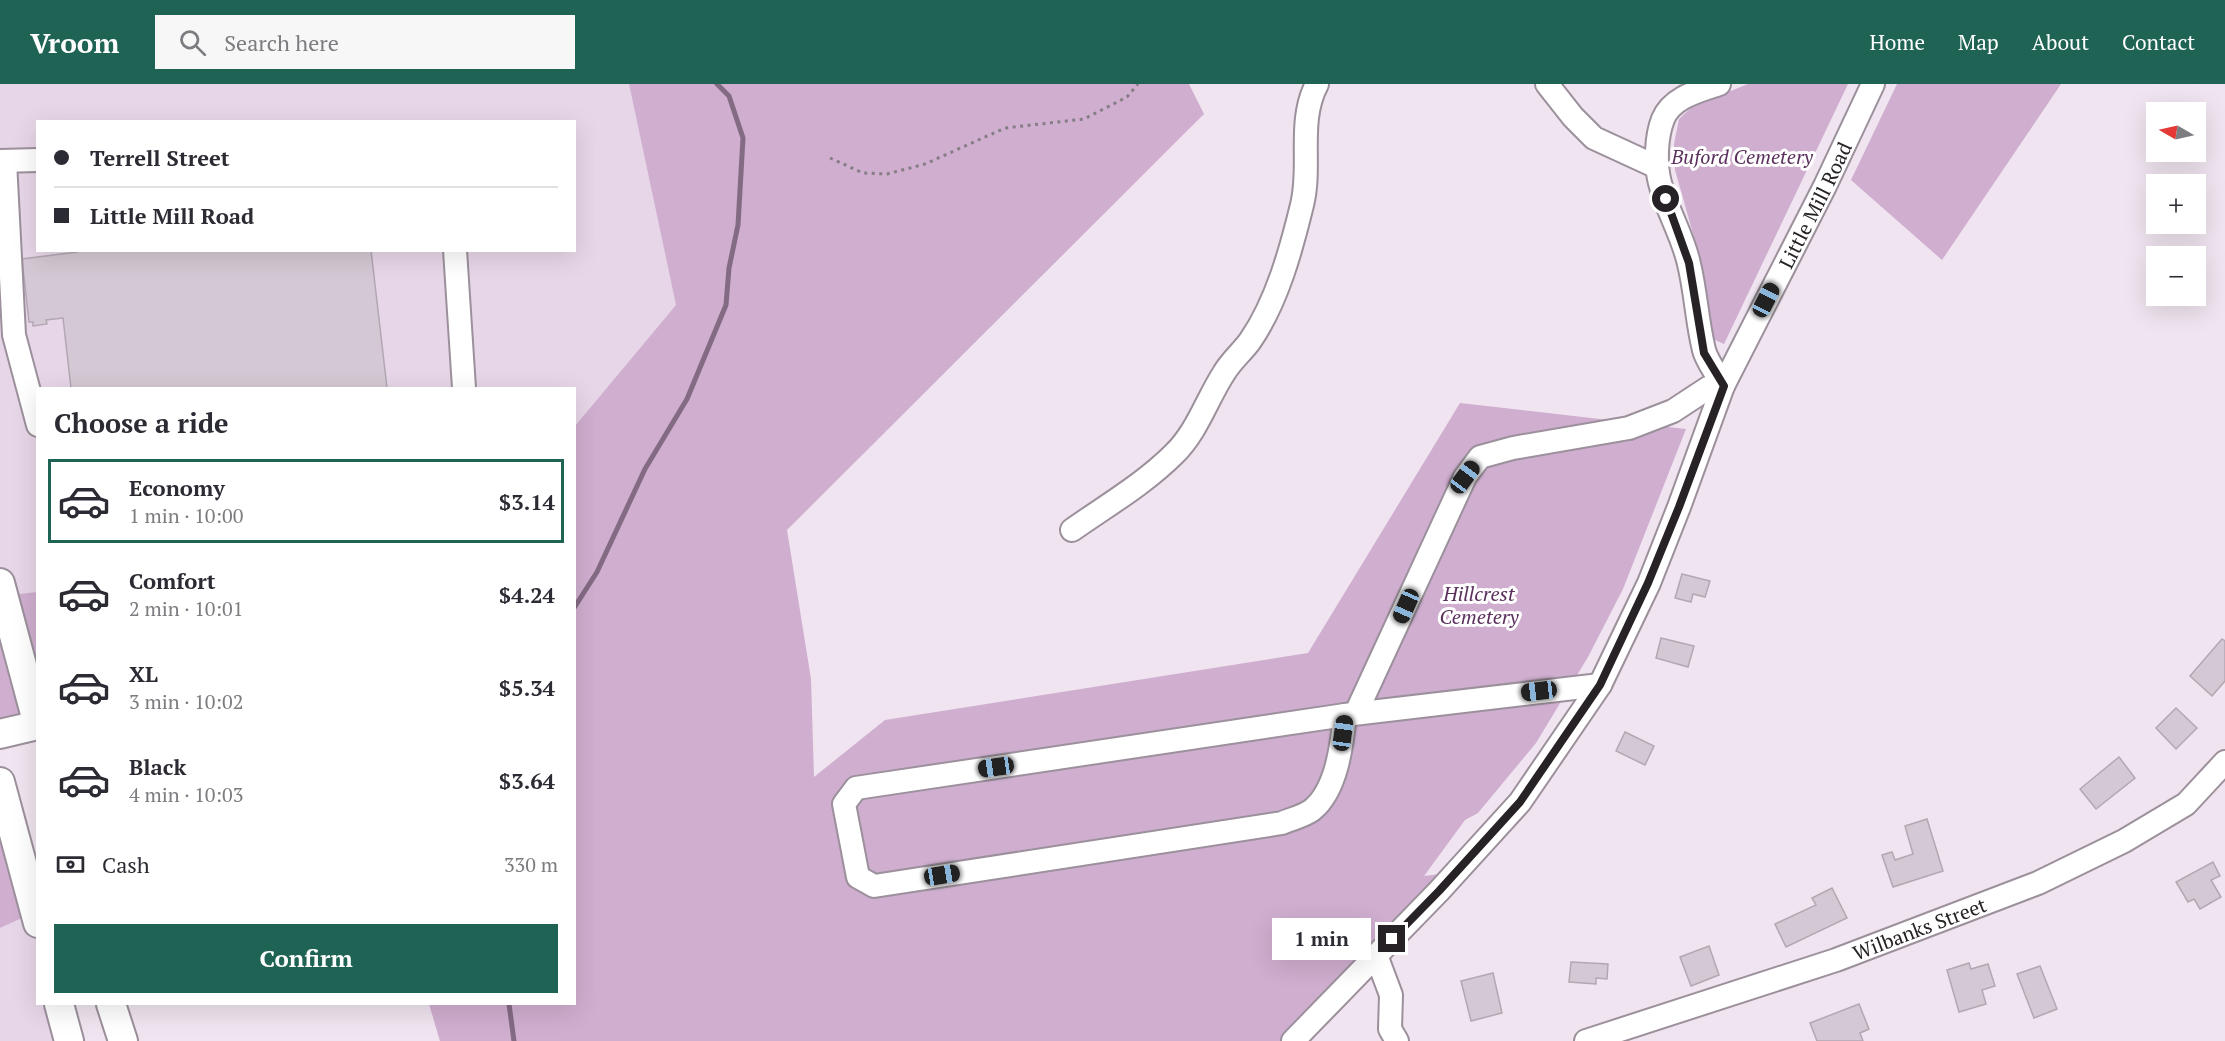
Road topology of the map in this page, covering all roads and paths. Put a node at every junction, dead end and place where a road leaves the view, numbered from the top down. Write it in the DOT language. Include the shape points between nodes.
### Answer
graph roads {
  1 [pos="1138,84"];
  2 [pos="1317,84"];
  3 [pos="1547,84"];
  4 [pos="1719,84"];
  5 [pos="1873,84"];
  6 [pos="830,158"];
  7 [pos="36,160"];
  8 [pos="2,161"];
  9 [pos="1657,167"];
  10 [pos="455,252"];
  11 [pos="1724,386"];
  12 [pos="464,387"];
  13 [pos="36,418"];
  14 [pos="1072,530"];
  15 [pos="0,583"];
  16 [pos="1600,685"];
  17 [pos="1351,714"];
  18 [pos="36,718"];
  19 [pos="36,725"];
  20 [pos="0,734"];
  21 [pos="2225,762"];
  22 [pos="0,782"];
  23 [pos="36,916"];
  24 [pos="1376,955"];
  25 [pos="58,1005"];
  26 [pos="111,1005"];
  27 [pos="1316,1032"];
  28 [pos="69,1041"];
  29 [pos="123,1041"];
  30 [pos="1293,1041"];
  31 [pos="1397,1041"];
  32 [pos="1586,1041"];
  1 -- 6 [label="path" via="1127,97 1084,119 1005,128 925,164 887,174 863,173"];
  2 -- 14 [label="street" via="1309,103 1302,204 1278,284 1255,333 1224,372 1177,452 1154,474"];
  3 -- 9 [label="street" via="1594,138"];
  4 -- 9 [label="street" via="1675,103 1664,117"];
  5 -- 11 [label="street, Little Mill Road"];
  7 -- 8 [label="street"];
  8 -- 13 [label="street" via="14,335"];
  9 -- 11 [label="street" via="1689,263 1704,353"];
  10 -- 12 [label="street"];
  11 -- 16 [label="street, Little Mill Road" via="1648,583"];
  11 -- 17 [label="street" via="1708,388 1673,411 1629,428 1480,457 1465,477"];
  15 -- 18 [label="main road"];
  16 -- 17 [label="street"];
  16 -- 24 [label="street, Little Mill Road" via="1520,802"];
  17 -- 17 [label="street" via="856,788 844,804 858,877 874,886 1282,823 1312,810 1328,789"];
  19 -- 20 [label="main road"];
  21 -- 32 [label="street, Wilbanks Street" via="2186,804 2124,841 2038,883 1836,960"];
  22 -- 23 [label="main road"];
  24 -- 27 [label="street, Little Mill Road"];
  24 -- 31 [label="street" via="1391,995 1390,1029"];
  25 -- 28 [label="main road"];
  26 -- 29 [label="main road"];
  27 -- 30 [label="street, Little Mill Road"];
}
